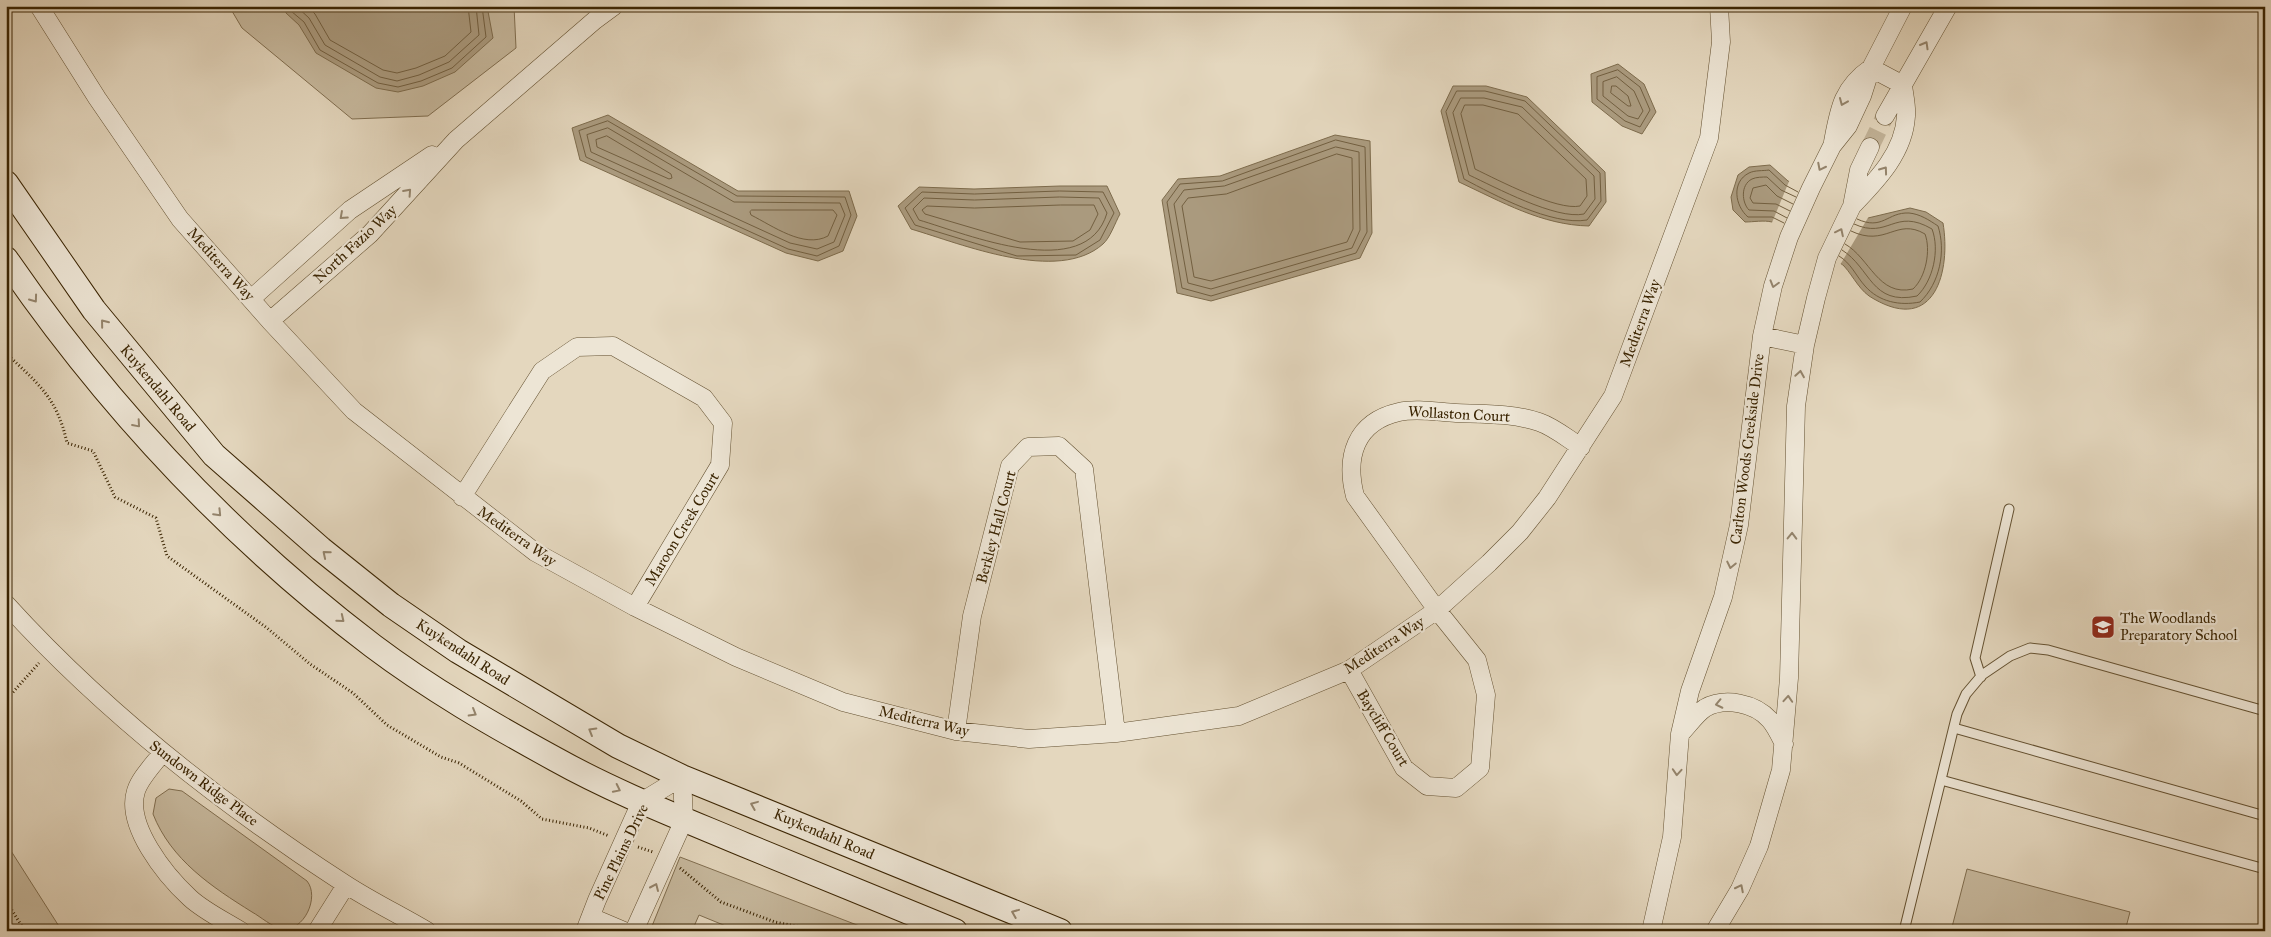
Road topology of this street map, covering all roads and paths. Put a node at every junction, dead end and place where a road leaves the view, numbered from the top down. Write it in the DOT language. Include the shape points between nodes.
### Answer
graph roads {
  1 [pos="40,6"];
  2 [pos="614,6"];
  3 [pos="1719,6"];
  4 [pos="1903,6"];
  5 [pos="1948,6"];
  6 [pos="1871,68"];
  7 [pos="1903,85"];
  8 [pos="1885,116"];
  9 [pos="456,140"];
  10 [pos="1870,147"];
  11 [pos="6,183"];
  12 [pos="1852,206"];
  13 [pos="6,259"];
  14 [pos="252,298"];
  15 [pos="270,320"];
  16 [pos="1762,336"];
  17 [pos="1805,344"];
  18 [pos="6,353"];
  19 [pos="1581,447"];
  20 [pos="462,497"];
  21 [pos="2009,510"];
  22 [pos="6,604"];
  23 [pos="635,607"];
  24 [pos="1437,610"];
  25 [pos="50,651"];
  26 [pos="1348,670"];
  27 [pos="1981,677"];
  28 [pos="6,700"];
  29 [pos="2265,711"];
  30 [pos="1954,728"];
  31 [pos="956,731"];
  32 [pos="1116,733"];
  33 [pos="1680,734"];
  34 [pos="1784,744"];
  35 [pos="162,753"];
  36 [pos="682,776"];
  37 [pos="1941,780"];
  38 [pos="642,802"];
  39 [pos="2265,816"];
  40 [pos="684,820"];
  41 [pos="624,842"];
  42 [pos="668,858"];
  43 [pos="2265,869"];
  44 [pos="346,885"];
  45 [pos="6,901"];
  46 [pos="588,924"];
  47 [pos="25,931"];
  48 [pos="241,931"];
  49 [pos="317,931"];
  50 [pos="427,931"];
  51 [pos="624,931"];
  52 [pos="634,931"];
  53 [pos="820,931"];
  54 [pos="955,931"];
  55 [pos="1060,931"];
  56 [pos="1651,931"];
  57 [pos="1716,931"];
  58 [pos="1904,931"];
  1 -- 14 [label="street, Mediterra Way" via="180,219"];
  2 -- 9 [label="street, North Fazio Way"];
  3 -- 19 [label="street, Mediterra Way" via="1721,42 1709,138 1613,396"];
  4 -- 6 [label="street, Carlton Woods Creekside Drive"];
  7 -- 5 [label="street, one-way"];
  6 -- 7 [label="street"];
  6 -- 16 [label="street, Carlton Woods Creekside Drive, one-way" via="1856,78 1839,110 1832,146 1789,237 1773,286"];
  7 -- 8 [label="street"];
  12 -- 7 [label="street, one-way" via="1881,174 1900,141 1906,116"];
  9 -- 14 [label="street, North Fazio Way, one-way" via="350,210"];
  15 -- 9 [label="street, North Fazio Way, one-way" via="370,234"];
  10 -- 12 [label="street" via="1858,170"];
  36 -- 11 [label="main road, Kuykendahl Road, one-way" via="618,746 458,651 358,580 268,504 214,455 130,355 70,277"];
  17 -- 12 [label="street, one-way" via="1827,258"];
  13 -- 38 [label="main road, one-way" via="50,320 159,450 268,561 374,647 468,710 558,761"];
  14 -- 15 [label="street, Mediterra Way"];
  15 -- 20 [label="street, Mediterra Way" via="354,411"];
  16 -- 17 [label="street, Carlton Woods Creekside Drive"];
  16 -- 33 [label="street, Carlton Woods Creekside Drive, one-way" via="1739,525 1723,597 1690,691"];
  34 -- 17 [label="street, one-way" via="1789,678 1796,406"];
  18 -- 41 [label="path" via="50,397 63,424 67,442 93,451 115,498 156,518 167,556 353,693 387,725 441,757 459,763 521,801 542,819 589,828"];
  19 -- 24 [label="street, Mediterra Way" via="1520,532"];
  19 -- 24 [label="street, Wollaston Court" via="1541,423 1496,414 1400,412 1377,420 1361,434 1351,453 1350,476 1354,496"];
  20 -- 23 [label="street, Mediterra Way" via="535,552"];
  20 -- 23 [label="street, Maroon Creek Court" via="542,371 577,347 613,346 704,398 723,423 720,464"];
  21 -- 27 [label="lane" via="1975,658"];
  22 -- 25 [label="street, Sundown Ridge Place"];
  23 -- 31 [label="street, Mediterra Way" via="736,657 843,702"];
  24 -- 26 [label="street, Mediterra Way"];
  24 -- 26 [label="street, Baycliff Court" via="1477,660 1486,695 1480,768 1456,788 1427,786 1404,768"];
  25 -- 28 [label="path"];
  25 -- 35 [label="street, Sundown Ridge Place"];
  26 -- 32 [label="street, Mediterra Way" via="1239,716"];
  27 -- 29 [label="lane" via="2010,656 2030,648 2048,650"];
  27 -- 30 [label="lane" via="1966,694"];
  30 -- 37 [label="lane"];
  30 -- 39 [label="lane"];
  31 -- 32 [label="street, Mediterra Way" via="1029,740"];
  31 -- 32 [label="street, Berkley Hall Court" via="972,616 1010,466 1028,447 1059,446 1084,469"];
  34 -- 33 [label="street, one-way" via="1770,720 1754,708 1738,703 1722,702 1704,709"];
  33 -- 56 [label="street, Carlton Woods Creekside Drive, one-way" via="1672,837"];
  57 -- 34 [label="street, one-way" via="1759,846 1774,799"];
  35 -- 44 [label="street, Sundown Ridge Place"];
  35 -- 48 [label="street" via="136,790 133,812 140,833 191,899"];
  36 -- 38 [label="street, Pine Plains Drive"];
  36 -- 40 [label="street"];
  55 -- 36 [label="main road, Kuykendahl Road, one-way"];
  37 -- 43 [label="lane"];
  37 -- 58 [label="lane"];
  38 -- 40 [label="main road"];
  38 -- 41 [label="street, Pine Plains Drive"];
  40 -- 42 [label="street"];
  40 -- 54 [label="main road"];
  41 -- 42 [label="path"];
  41 -- 46 [label="street, Pine Plains Drive"];
  52 -- 42 [label="street, one-way"];
  42 -- 53 [label="path" via="721,902 775,922"];
  44 -- 49 [label="street"];
  44 -- 50 [label="street, Sundown Ridge Place"];
  45 -- 47 [label="path"];
  46 -- 51 [label="street"];
}
